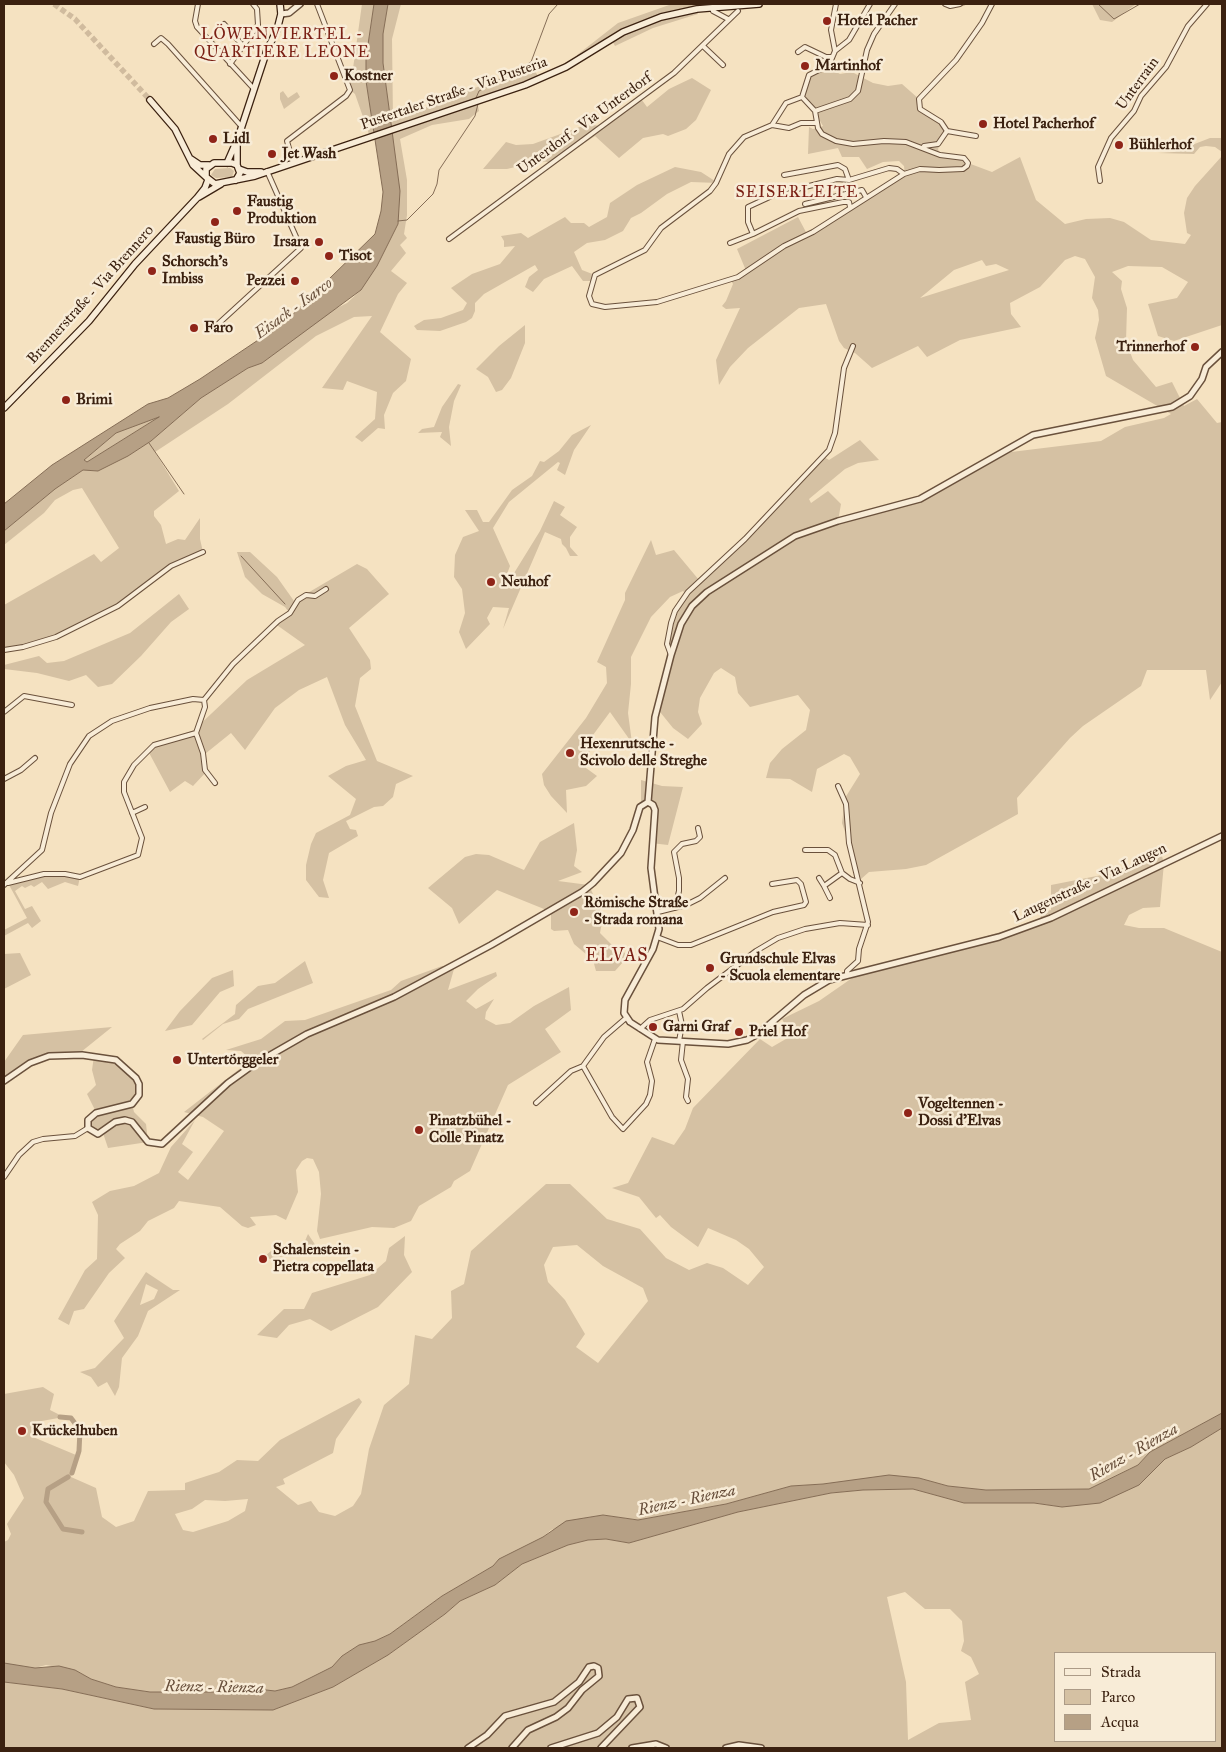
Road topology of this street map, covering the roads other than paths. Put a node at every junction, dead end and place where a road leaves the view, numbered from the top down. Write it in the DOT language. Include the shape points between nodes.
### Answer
graph roads {
  1 [pos="198,4"];
  2 [pos="253,4"];
  3 [pos="280,4"];
  4 [pos="300,4"];
  5 [pos="317,4"];
  6 [pos="759,4"];
  7 [pos="836,4"];
  8 [pos="870,4"];
  9 [pos="895,4"];
  10 [pos="945,4"];
  11 [pos="960,4"];
  12 [pos="992,4"];
  13 [pos="1208,4"];
  14 [pos="712,8"];
  15 [pos="738,11"];
  16 [pos="281,14"];
  17 [pos="728,18"];
  18 [pos="224,24"];
  19 [pos="154,44"];
  20 [pos="703,46"];
  21 [pos="244,47"];
  22 [pos="835,50"];
  23 [pos="798,52"];
  24 [pos="832,57"];
  25 [pos="230,64"];
  26 [pos="723,65"];
  27 [pos="254,89"];
  28 [pos="802,97"];
  29 [pos="150,100"];
  30 [pos="814,111"];
  31 [pos="816,123"];
  32 [pos="772,126"];
  33 [pos="242,127"];
  34 [pos="948,131"];
  35 [pos="976,136"];
  36 [pos="238,138"];
  37 [pos="923,148"];
  38 [pos="190,158"];
  39 [pos="226,163"];
  40 [pos="293,163"];
  41 [pos="209,166"];
  42 [pos="238,167"];
  43 [pos="267,171"];
  44 [pos="904,174"];
  45 [pos="784,175"];
  46 [pos="207,178"];
  47 [pos="236,180"];
  48 [pos="849,180"];
  49 [pos="1100,181"];
  50 [pos="222,183"];
  51 [pos="787,189"];
  52 [pos="793,190"];
  53 [pos="866,197"];
  54 [pos="197,198"];
  55 [pos="805,204"];
  56 [pos="850,207"];
  57 [pos="753,234"];
  58 [pos="449,239"];
  59 [pos="730,243"];
  60 [pos="217,325"];
  61 [pos="853,346"];
  62 [pos="1222,352"];
  63 [pos="4,408"];
  64 [pos="203,552"];
  65 [pos="326,589"];
  66 [pos="4,650"];
  67 [pos="671,655"];
  68 [pos="204,700"];
  69 [pos="72,705"];
  70 [pos="4,712"];
  71 [pos="196,733"];
  72 [pos="35,758"];
  73 [pos="4,779"];
  74 [pos="215,783"];
  75 [pos="838,786"];
  76 [pos="648,802"];
  77 [pos="145,807"];
  78 [pos="132,813"];
  79 [pos="698,828"];
  80 [pos="1222,836"];
  81 [pos="805,850"];
  82 [pos="842,873"];
  83 [pos="725,878"];
  84 [pos="819,878"];
  85 [pos="860,883"];
  86 [pos="6,884"];
  87 [pos="772,884"];
  88 [pos="824,886"];
  89 [pos="830,898"];
  90 [pos="675,908"];
  91 [pos="658,912"];
  92 [pos="868,925"];
  93 [pos="658,937"];
  94 [pos="858,961"];
  95 [pos="863,970"];
  96 [pos="847,973"];
  97 [pos="679,1011"];
  98 [pos="626,1018"];
  99 [pos="640,1029"];
  100 [pos="655,1039"];
  101 [pos="681,1041"];
  102 [pos="583,1066"];
  103 [pos="4,1081"];
  104 [pos="688,1101"];
  105 [pos="536,1103"];
  106 [pos="88,1128"];
  107 [pos="4,1176"];
  108 [pos="468,1748"];
  109 [pos="512,1748"];
  110 [pos="550,1748"];
  111 [pos="601,1748"];
  112 [pos="632,1748"];
  113 [pos="666,1748"];
  114 [pos="726,1748"];
  115 [pos="760,1748"];
  1 -- 25 [label="street" via="197,27"];
  2 -- 21 [label="street" via="258,9 258,25"];
  3 -- 16 [label="main road"];
  4 -- 16 [label="street"];
  5 -- 40 [label="street" via="350,90 287,141"];
  6 -- 14 [label="main road, Pustertaler Straße - Via Pusteria"];
  7 -- 22 [label="street" via="831,30"];
  8 -- 22 [label="street" via="849,40"];
  9 -- 30 [label="street" via="867,50 855,96"];
  10 -- 11 [label="street"];
  12 -- 34 [label="street" via="956,60 919,99 920,109 941,122"];
  13 -- 49 [label="street, Unterrain" via="1188,26 1166,67 1111,138 1098,167"];
  14 -- 17 [label="street" via="712,11"];
  14 -- 40 [label="main road, Pustertaler Straße - Via Pusteria" via="682,12 648,22 609,40 551,75"];
  15 -- 17 [label="street, Unterdorf - Via Unterdorf"];
  16 -- 27 [label="main road"];
  17 -- 20 [label="street, Unterdorf - Via Unterdorf"];
  18 -- 21 [label="street"];
  19 -- 33 [label="street" via="161,38 168,44"];
  20 -- 26 [label="street"];
  20 -- 58 [label="street, Unterdorf - Via Unterdorf" via="659,84"];
  21 -- 25 [label="street"];
  22 -- 24 [label="street"];
  23 -- 24 [label="street" via="805,47"];
  24 -- 28 [label="street" via="827,67 809,74"];
  25 -- 27 [label="street"];
  27 -- 33 [label="main road"];
  28 -- 30 [label="street"];
  28 -- 32 [label="street" via="786,103"];
  29 -- 38 [label="main road" via="168,120"];
  30 -- 31 [label="street"];
  31 -- 32 [label="street" via="801,123 790,128"];
  31 -- 37 [label="street" via="822,134 842,143 894,141"];
  32 -- 56 [label="street" via="744,137 729,154 710,191 661,228 638,256 595,275 589,296 592,304 605,307 657,302 738,277"];
  33 -- 36 [label="main road"];
  34 -- 35 [label="street"];
  34 -- 37 [label="street" via="938,144"];
  36 -- 39 [label="main road"];
  36 -- 42 [label="main road"];
  37 -- 44 [label="street" via="940,155 964,158 967,166 963,169 920,169"];
  38 -- 41 [label="main road" via="200,165"];
  38 -- 46 [label="main road"];
  39 -- 41 [label="main road"];
  39 -- 42 [label="main road"];
  40 -- 43 [label="main road, Pustertaler Straße - Via Pusteria"];
  41 -- 46 [label="main road, Brennerstraße - Via Brennero"];
  42 -- 43 [label="main road, Pustertaler Straße - Via Pusteria" via="254,173"];
  42 -- 47 [label="main road" via="240,173"];
  43 -- 47 [label="main road, Pustertaler Straße - Via Pusteria"];
  43 -- 60 [label="street" via="301,248"];
  44 -- 48 [label="street" via="888,168"];
  44 -- 53 [label="street"];
  45 -- 48 [label="street" via="838,165 845,169"];
  46 -- 50 [label="main road, Brennerstraße - Via Brennero" via="215,184"];
  46 -- 54 [label="main road, Brennerstraße - Via Brennero" via="205,188"];
  47 -- 50 [label="main road, Brennerstraße - Via Brennero"];
  48 -- 52 [label="street" via="838,179"];
  50 -- 54 [label="main road, Brennerstraße - Via Brennero"];
  51 -- 57 [label="street" via="748,207 748,222"];
  53 -- 55 [label="street" via="862,190"];
  53 -- 56 [label="street"];
  54 -- 63 [label="main road, Brennerstraße - Via Brennero" via="135,264 75,336"];
  56 -- 57 [label="street" via="849,202 843,202 799,211"];
  57 -- 59 [label="street"];
  61 -- 67 [label="street" via="844,368 833,443 824,457 680,602 667,637"];
  62 -- 67 [label="street" via="1206,367 1190,396 1172,407 1033,435 920,499 796,536 700,598 681,624"];
  64 -- 66 [label="street" via="171,566 118,606 56,637"];
  65 -- 68 [label="street" via="298,600 290,613 233,664"];
  67 -- 76 [label="street" via="655,718"];
  68 -- 71 [label="street" via="205,707"];
  68 -- 86 [label="street" via="193,699 141,711 112,721 89,736 70,764 51,813 42,850"];
  69 -- 70 [label="street" via="24,696"];
  71 -- 74 [label="street" via="205,770"];
  71 -- 78 [label="street" via="154,745 134,765 123,787"];
  72 -- 73 [label="street"];
  75 -- 85 [label="street" via="846,804 849,843"];
  76 -- 91 [label="street" via="655,810 651,868"];
  76 -- 106 [label="street" via="640,807 621,853 582,892 491,946 268,1056 201,1106 166,1141 158,1145 148,1142 132,1122 126,1120 115,1122 98,1134"];
  77 -- 78 [label="street"];
  78 -- 86 [label="street" via="142,838 136,857 80,877 44,874"];
  79 -- 90 [label="street" via="700,838 682,844 674,852 679,878"];
  80 -- 95 [label="street, Laugenstraße - Via Laugen" via="1042,922 955,950"];
  81 -- 82 [label="street" via="828,850 835,855"];
  82 -- 85 [label="street"];
  82 -- 88 [label="street"];
  83 -- 90 [label="street" via="700,898"];
  84 -- 88 [label="street"];
  85 -- 92 [label="street"];
  87 -- 93 [label="street" via="797,880 806,902 691,945 678,946"];
  88 -- 89 [label="street"];
  90 -- 91 [label="street"];
  91 -- 93 [label="street"];
  92 -- 94 [label="street"];
  92 -- 97 [label="street" via="840,923 778,938 756,951"];
  93 -- 98 [label="street" via="625,1000"];
  94 -- 95 [label="street"];
  94 -- 96 [label="street"];
  95 -- 96 [label="street, Laugenstraße - Via Laugen"];
  96 -- 101 [label="street, Laugenstraße - Via Laugen" via="814,988 747,1040 728,1044"];
  97 -- 99 [label="street" via="650,1020"];
  97 -- 101 [label="street"];
  98 -- 99 [label="street, Laugenstraße - Via Laugen"];
  98 -- 102 [label="street" via="604,1037"];
  99 -- 100 [label="street, Laugenstraße - Via Laugen"];
  100 -- 101 [label="street, Laugenstraße - Via Laugen"];
  100 -- 102 [label="street" via="647,1062 652,1081 650,1095 623,1129 612,1117"];
  101 -- 104 [label="street" via="681,1060 688,1079"];
  102 -- 105 [label="street" via="571,1071"];
  103 -- 106 [label="street" via="30,1062 49,1056 82,1055 116,1060 136,1078 140,1095 132,1104 90,1116"];
  106 -- 107 [label="street" via="75,1136 33,1142"];
  108 -- 109 [label="street" via="487,1735 505,1716 554,1702 579,1682 590,1667 598,1668 599,1676 568,1708 528,1730"];
  110 -- 111 [label="street" via="598,1733 617,1716 628,1699 637,1698 640,1707"];
  112 -- 113 [label="street" via="656,1744"];
  114 -- 115 [label="street" via="739,1745"];
}
